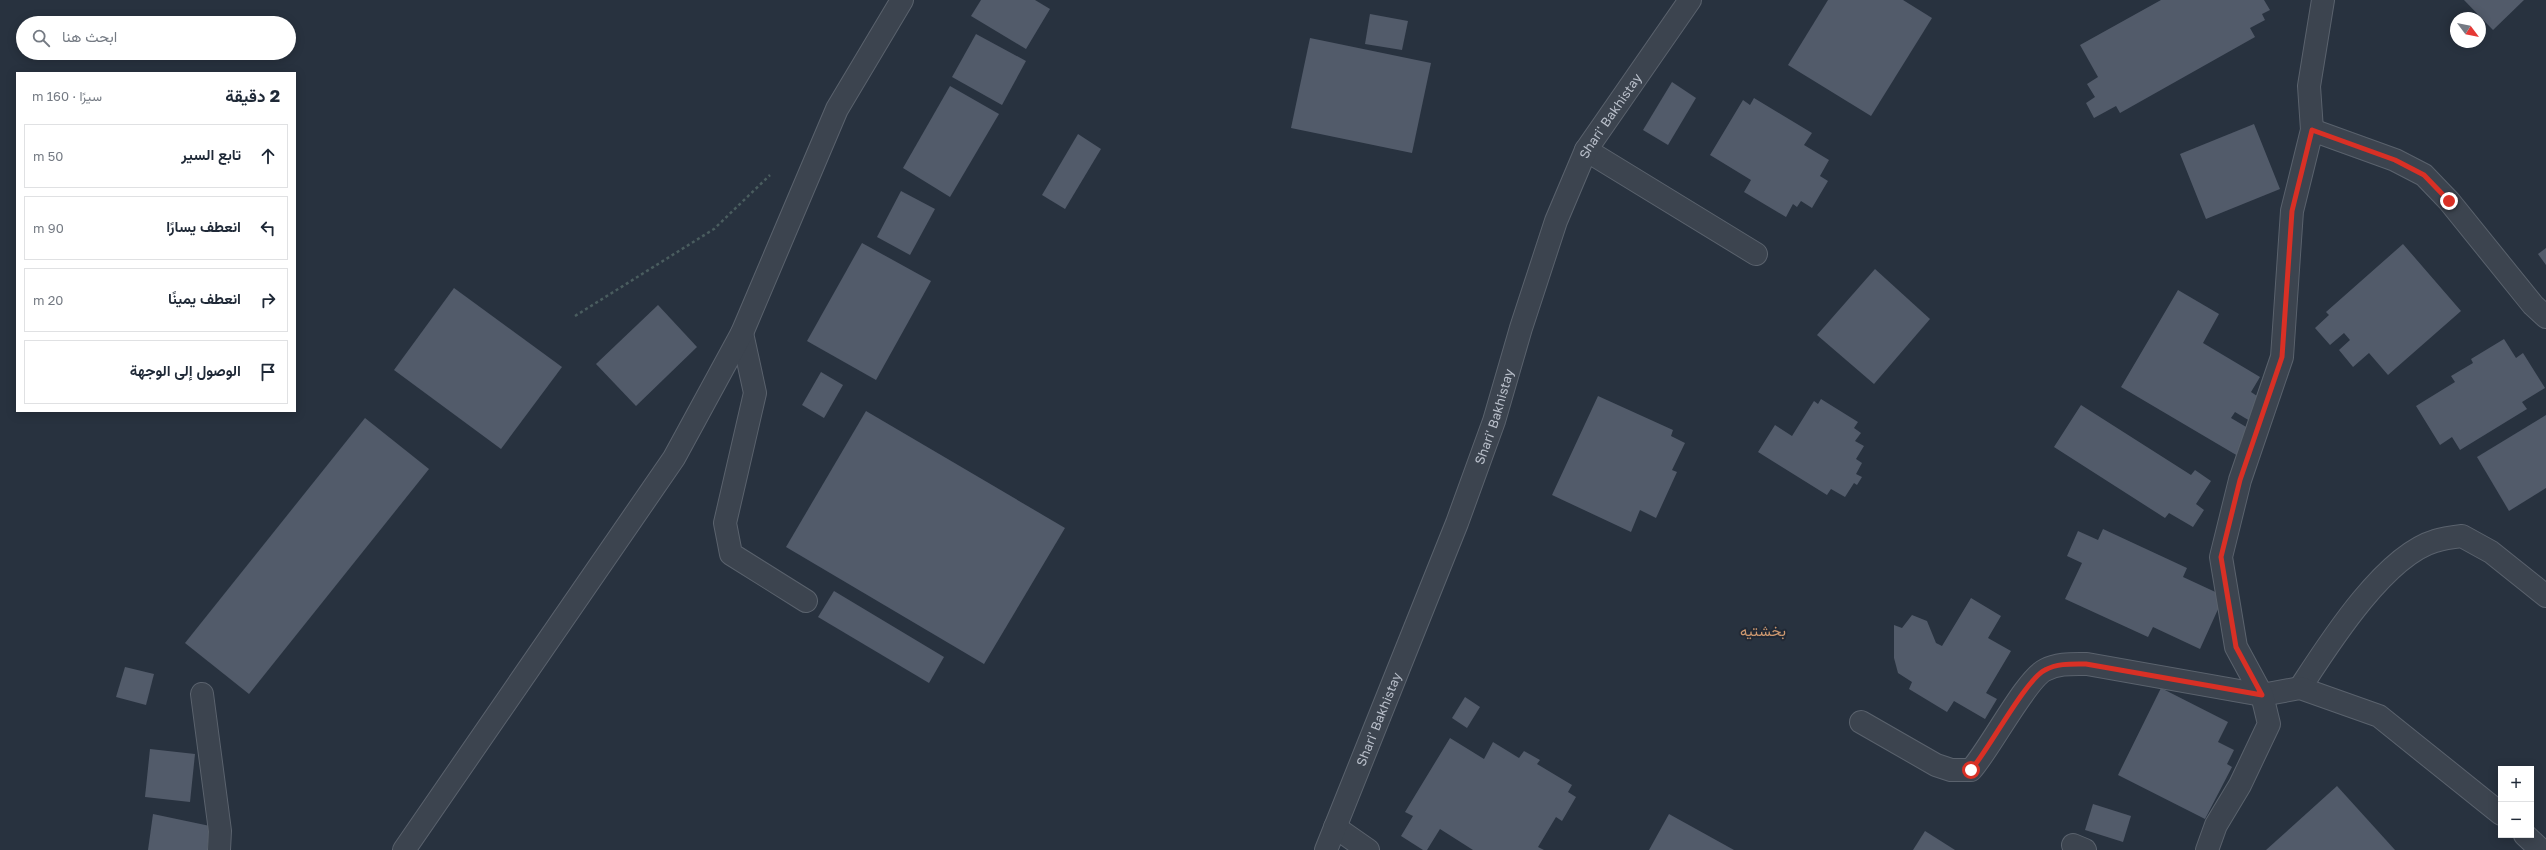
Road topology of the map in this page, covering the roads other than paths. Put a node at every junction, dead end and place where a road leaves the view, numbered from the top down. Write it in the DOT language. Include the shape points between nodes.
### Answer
graph roads {
  1 [pos="902,0"];
  2 [pos="2323,0"];
  3 [pos="1684,3"];
  4 [pos="2312,130"];
  5 [pos="1586,150"];
  6 [pos="1756,254"];
  7 [pos="2546,318"];
  8 [pos="742,333"];
  9 [pos="2546,596"];
  10 [pos="806,601"];
  11 [pos="2300,688"];
  12 [pos="202,694"];
  13 [pos="2262,695"];
  14 [pos="1861,722"];
  15 [pos="2498,812"];
  16 [pos="1335,826"];
  17 [pos="2528,838"];
  18 [pos="218,850"];
  19 [pos="404,850"];
  20 [pos="1326,850"];
  21 [pos="1368,850"];
  22 [pos="2206,850"];
  23 [pos="2541,850"];
  1 -- 8 [label="street" via="837,108"];
  2 -- 4 [label="street" via="2309,86"];
  3 -- 5 [label="street, Shari' Bakhistay"];
  4 -- 7 [label="street" via="2395,160 2424,175 2449,201 2532,305"];
  4 -- 13 [label="street" via="2292,211 2282,357 2240,480 2221,557 2236,647"];
  5 -- 6 [label="street"];
  5 -- 16 [label="street, Shari' Bakhistay" via="1556,221 1494,421 1457,523"];
  8 -- 10 [label="street" via="755,393 725,524 731,554"];
  8 -- 19 [label="street" via="674,458"];
  9 -- 11 [label="street" via="2491,552 2462,536 2434,541 2389,569 2327,646"];
  11 -- 13 [label="street"];
  11 -- 15 [label="street" via="2379,716"];
  12 -- 18 [label="street" via="220,830"];
  13 -- 14 [label="street" via="2086,664 2066,663 2044,670 2032,680 1984,755 1971,770 1951,770 1936,765"];
  13 -- 22 [label="street" via="2269,724 2240,785 2216,825"];
  16 -- 20 [label="street, Shari' Bakhistay"];
  16 -- 21 [label="street"];
  17 -- 23 [label="street"];
}
